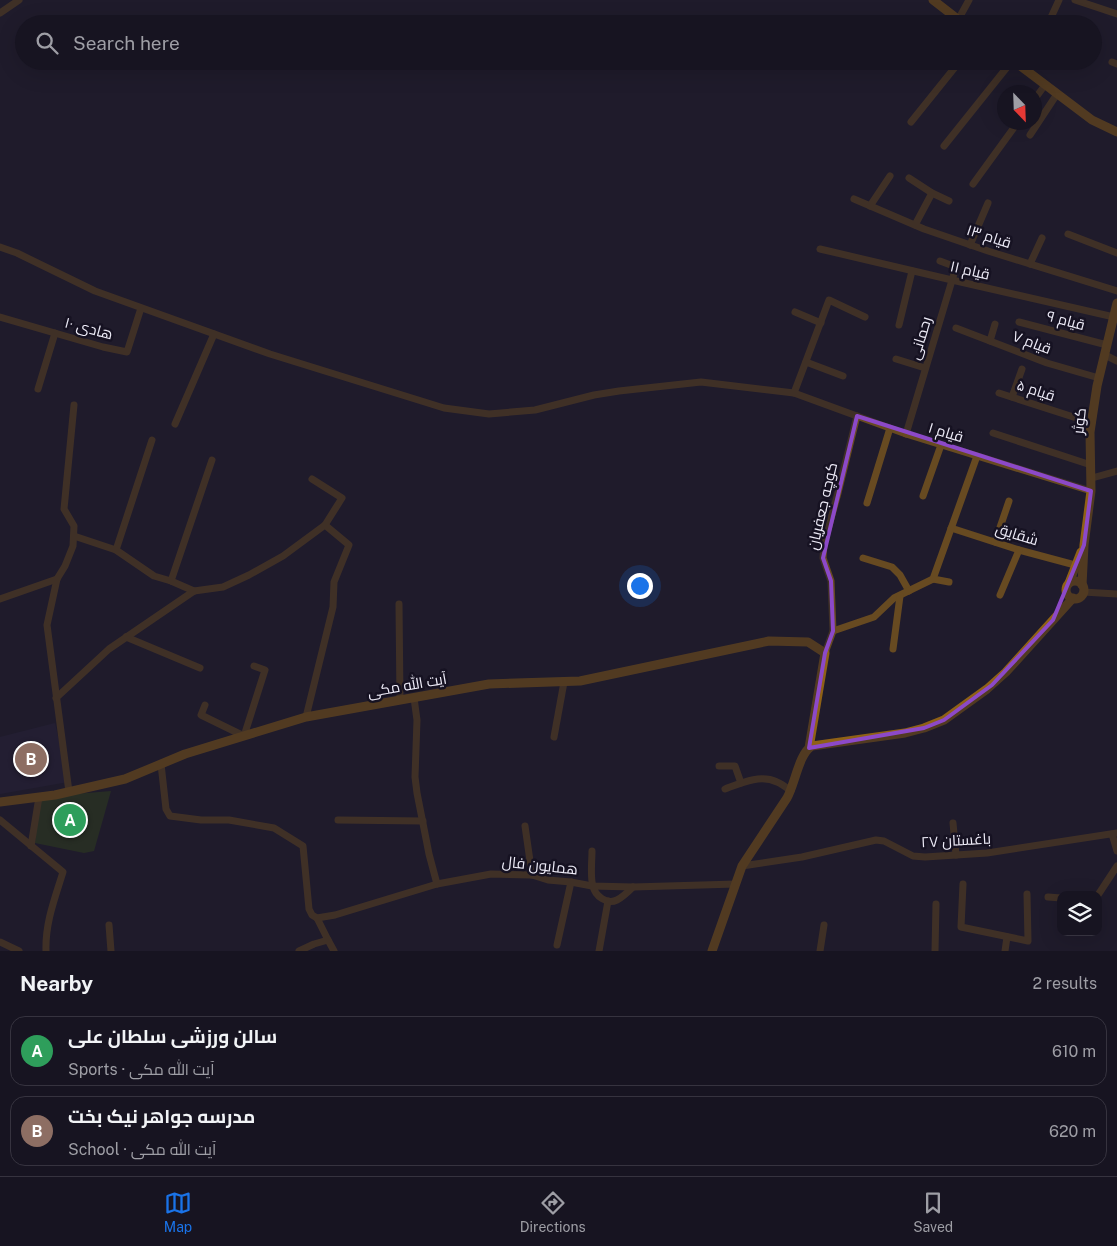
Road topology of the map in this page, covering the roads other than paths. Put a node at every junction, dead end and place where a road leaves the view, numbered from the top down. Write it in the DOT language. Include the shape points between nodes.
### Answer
graph roads {
  1 [pos="19,0"];
  2 [pos="933,0"];
  3 [pos="969,0"];
  4 [pos="1059,0"];
  5 [pos="1075,0"];
  6 [pos="0,13"];
  7 [pos="1117,14"];
  8 [pos="952,15"];
  9 [pos="964,15"];
  10 [pos="1052,15"];
  11 [pos="953,70"];
  12 [pos="1006,70"];
  13 [pos="1025,70"];
  14 [pos="1045,85"];
  15 [pos="1042,89"];
  16 [pos="1057,94"];
  17 [pos="911,122"];
  18 [pos="1012,130"];
  19 [pos="1117,132"];
  20 [pos="1030,134"];
  21 [pos="944,146"];
  22 [pos="890,176"];
  23 [pos="909,178"];
  24 [pos="973,184"];
  25 [pos="932,193"];
  26 [pos="854,199"];
  27 [pos="949,201"];
  28 [pos="988,203"];
  29 [pos="870,206"];
  30 [pos="915,225"];
  31 [pos="1068,234"];
  32 [pos="1042,238"];
  33 [pos="970,245"];
  34 [pos="0,247"];
  35 [pos="820,248"];
  36 [pos="1117,253"];
  37 [pos="940,261"];
  38 [pos="1030,264"];
  39 [pos="912,271"];
  40 [pos="952,280"];
  41 [pos="1117,291"];
  42 [pos="141,308"];
  43 [pos="1116,311"];
  44 [pos="795,312"];
  45 [pos="0,317"];
  46 [pos="865,317"];
  47 [pos="1019,322"];
  48 [pos="821,323"];
  49 [pos="995,324"];
  50 [pos="899,325"];
  51 [pos="956,328"];
  52 [pos="55,333"];
  53 [pos="214,334"];
  54 [pos="990,340"];
  55 [pos="1107,345"];
  56 [pos="1105,355"];
  57 [pos="896,358"];
  58 [pos="1117,361"];
  59 [pos="806,362"];
  60 [pos="925,368"];
  61 [pos="1022,370"];
  62 [pos="843,376"];
  63 [pos="1099,378"];
  64 [pos="38,389"];
  65 [pos="794,393"];
  66 [pos="999,393"];
  67 [pos="1012,397"];
  68 [pos="74,405"];
  69 [pos="857,416"];
  70 [pos="1092,423"];
  71 [pos="176,424"];
  72 [pos="890,428"];
  73 [pos="993,433"];
  74 [pos="906,434"];
  75 [pos="152,440"];
  76 [pos="941,445"];
  77 [pos="977,456"];
  78 [pos="212,460"];
  79 [pos="1091,465"];
  80 [pos="1117,471"];
  81 [pos="1092,478"];
  82 [pos="312,479"];
  83 [pos="1091,492"];
  84 [pos="923,496"];
  85 [pos="1009,501"];
  86 [pos="867,503"];
  87 [pos="325,525"];
  88 [pos="951,528"];
  89 [pos="74,536"];
  90 [pos="995,542"];
  91 [pos="1084,545"];
  92 [pos="116,550"];
  93 [pos="1019,550"];
  94 [pos="864,558"];
  95 [pos="1075,566"];
  96 [pos="57,579"];
  97 [pos="933,579"];
  98 [pos="171,581"];
  99 [pos="949,582"];
  100 [pos="1068,586"];
  101 [pos="1083,589"];
  102 [pos="194,591"];
  103 [pos="909,591"];
  104 [pos="1117,594"];
  105 [pos="1000,595"];
  106 [pos="900,596"];
  107 [pos="1073,598"];
  108 [pos="0,600"];
  109 [pos="399,604"];
  110 [pos="1053,620"];
  111 [pos="833,631"];
  112 [pos="126,637"];
  113 [pos="893,649"];
  114 [pos="825,652"];
  115 [pos="254,666"];
  116 [pos="200,668"];
  117 [pos="564,682"];
  118 [pos="56,698"];
  119 [pos="414,698"];
  120 [pos="400,700"];
  121 [pos="205,705"];
  122 [pos="306,717"];
  123 [pos="244,736"];
  124 [pos="554,738"];
  125 [pos="809,748"];
  126 [pos="161,764"];
  127 [pos="719,766"];
  128 [pos="741,783"];
  129 [pos="725,789"];
  130 [pos="791,791"];
  131 [pos="69,792"];
  132 [pos="39,797"];
  133 [pos="0,802"];
  134 [pos="0,820"];
  135 [pos="338,820"];
  136 [pos="422,821"];
  137 [pos="953,823"];
  138 [pos="526,826"];
  139 [pos="1114,834"];
  140 [pos="31,846"];
  141 [pos="1117,850"];
  142 [pos="592,851"];
  143 [pos="956,855"];
  144 [pos="742,866"];
  145 [pos="1117,866"];
  146 [pos="532,875"];
  147 [pos="571,882"];
  148 [pos="437,884"];
  149 [pos="736,884"];
  150 [pos="963,884"];
  151 [pos="592,886"];
  152 [pos="633,888"];
  153 [pos="1101,891"];
  154 [pos="1027,894"];
  155 [pos="1048,897"];
  156 [pos="1057,898"];
  157 [pos="608,901"];
  158 [pos="936,904"];
  159 [pos="318,918"];
  160 [pos="108,925"];
  161 [pos="824,925"];
  162 [pos="1007,937"];
  163 [pos="328,940"];
  164 [pos="0,942"];
  165 [pos="557,945"];
  166 [pos="19,951"];
  167 [pos="46,951"];
  168 [pos="111,951"];
  169 [pos="299,951"];
  170 [pos="334,951"];
  171 [pos="599,951"];
  172 [pos="712,951"];
  173 [pos="820,951"];
  174 [pos="935,951"];
  175 [pos="1005,951"];
  1 -- 6 [label="street"];
  2 -- 8 [label="street"];
  3 -- 9 [label="street"];
  4 -- 10 [label="street"];
  5 -- 7 [label="street"];
  11 -- 17 [label="street"];
  12 -- 21 [label="street"];
  13 -- 14 [label="street"];
  14 -- 15 [label="street"];
  14 -- 16 [label="street"];
  16 -- 19 [label="street" via="1092,120"];
  16 -- 20 [label="street"];
  18 -- 24 [label="street"];
  22 -- 29 [label="street"];
  23 -- 25 [label="street"];
  25 -- 27 [label="street"];
  25 -- 30 [label="street"];
  26 -- 29 [label="street, قیام ۱۳"];
  28 -- 33 [label="street"];
  29 -- 30 [label="street, قیام ۱۳"];
  30 -- 33 [label="street, قیام ۱۳"];
  31 -- 36 [label="street"];
  32 -- 38 [label="street"];
  33 -- 38 [label="street, قیام ۱۳"];
  34 -- 42 [label="street, قیام ۱" via="95,291"];
  35 -- 39 [label="street, قیام ۱۱"];
  37 -- 40 [label="street" via="956,267"];
  38 -- 41 [label="street, قیام ۱۳"];
  39 -- 40 [label="street, قیام ۱۱"];
  39 -- 50 [label="street"];
  40 -- 43 [label="street, قیام ۱۱"];
  40 -- 60 [label="street, رحمانی"];
  42 -- 52 [label="street, هادی ۱۰" via="127,352"];
  42 -- 53 [label="street, قیام ۱"];
  43 -- 55 [label="street, کوثر"];
  44 -- 48 [label="street"];
  45 -- 52 [label="street, هادی ۱۰"];
  46 -- 48 [label="street" via="829,300"];
  47 -- 55 [label="street, قیام ۹"];
  48 -- 59 [label="street"];
  49 -- 54 [label="street"];
  51 -- 54 [label="street, قیام ۷"];
  52 -- 64 [label="street"];
  53 -- 65 [label="street, قیام ۱" via="444,408 489,414 535,410 619,391 701,382"];
  53 -- 71 [label="street"];
  54 -- 63 [label="street, قیام ۷" via="1047,363"];
  55 -- 56 [label="street, کوثر"];
  56 -- 58 [label="street"];
  56 -- 63 [label="street, کوثر"];
  57 -- 60 [label="street"];
  59 -- 62 [label="street"];
  59 -- 65 [label="street"];
  60 -- 74 [label="street, رحمانی"];
  61 -- 67 [label="street"];
  63 -- 70 [label="street, کوثر"];
  65 -- 69 [label="street, قیام ۱"];
  66 -- 67 [label="street, قیام ۵"];
  67 -- 70 [label="street, قیام ۵"];
  68 -- 89 [label="street" via="64,509 74,526"];
  69 -- 72 [label="street, قیام ۱"];
  69 -- 111 [label="street, کوچه جعفریان" via="824,544 823,558 831,582"];
  70 -- 79 [label="street, کوثر"];
  72 -- 74 [label="street, قیام ۱"];
  72 -- 86 [label="street"];
  73 -- 79 [label="street"];
  74 -- 76 [label="street, قیام ۱"];
  75 -- 92 [label="street"];
  76 -- 77 [label="street, قیام ۱"];
  76 -- 84 [label="street"];
  77 -- 83 [label="street, قیام ۱"];
  77 -- 88 [label="street"];
  78 -- 98 [label="street"];
  79 -- 81 [label="street, کوثر"];
  80 -- 81 [label="street"];
  81 -- 83 [label="street, کوثر"];
  82 -- 87 [label="street" via="342,498"];
  83 -- 91 [label="street, کوثر"];
  85 -- 90 [label="street"];
  87 -- 102 [label="street" via="250,575 223,587"];
  87 -- 122 [label="street" via="349,545 334,582 333,607"];
  88 -- 90 [label="street, شقایق"];
  88 -- 97 [label="street"];
  89 -- 92 [label="street"];
  89 -- 96 [label="street" via="73,546"];
  90 -- 93 [label="street, شقایق"];
  91 -- 95 [label="street"];
  91 -- 101 [label="street"];
  92 -- 98 [label="street" via="154,576"];
  93 -- 95 [label="street, شقایق"];
  93 -- 105 [label="street"];
  94 -- 103 [label="street" via="892,567"];
  95 -- 100 [label="street"];
  96 -- 108 [label="street"];
  96 -- 118 [label="street" via="46,625"];
  97 -- 99 [label="street"];
  97 -- 103 [label="street"];
  98 -- 102 [label="street"];
  100 -- 101 [label="street" via="1074,581 1079,582"];
  100 -- 107 [label="street" via="1068,595"];
  100 -- 110 [label="street"];
  101 -- 104 [label="street"];
  101 -- 107 [label="street" via="1081,596"];
  102 -- 112 [label="street"];
  103 -- 106 [label="street"];
  106 -- 111 [label="street" via="874,617"];
  106 -- 113 [label="street"];
  107 -- 110 [label="street"];
  109 -- 120 [label="street"];
  110 -- 125 [label="street" via="992,685 938,723 905,733"];
  111 -- 114 [label="street, کوچه جعفریان"];
  112 -- 116 [label="street"];
  112 -- 118 [label="street"];
  114 -- 117 [label="street, آیت الله مکی" via="808,642 769,641"];
  114 -- 125 [label="street, کوچه جعفریان"];
  115 -- 123 [label="street" via="265,670"];
  117 -- 119 [label="street, آیت الله مکی" via="489,684"];
  117 -- 124 [label="street"];
  118 -- 131 [label="street"];
  119 -- 120 [label="street, آیت الله مکی"];
  119 -- 136 [label="street" via="416,777"];
  120 -- 122 [label="street, آیت الله مکی"];
  121 -- 123 [label="street" via="201,715"];
  122 -- 123 [label="street, آیت الله مکی"];
  123 -- 126 [label="street, آیت الله مکی"];
  125 -- 130 [label="street, کوچه جعفریان"];
  126 -- 131 [label="street, آیت الله مکی" via="124,779"];
  126 -- 159 [label="street" via="166,809 170,816 229,820 274,828 304,846 309,909 312,916"];
  127 -- 128 [label="street" via="735,766"];
  128 -- 129 [label="street"];
  128 -- 130 [label="street" via="768,780"];
  130 -- 144 [label="street, کوچه جعفریان"];
  131 -- 132 [label="street, آیت الله مکی"];
  132 -- 133 [label="street, آیت الله مکی"];
  132 -- 140 [label="street"];
  134 -- 140 [label="street"];
  135 -- 136 [label="street"];
  136 -- 148 [label="street"];
  137 -- 143 [label="street"];
  138 -- 146 [label="street"];
  139 -- 141 [label="street"];
  139 -- 143 [label="street, باغستان ۲۷"];
  140 -- 167 [label="street" via="63,872 48,920"];
  142 -- 151 [label="street"];
  143 -- 144 [label="street, باغستان ۲۷" via="913,856 876,840 802,857"];
  144 -- 149 [label="street, کوچه جعفریان"];
  145 -- 153 [label="street"];
  146 -- 147 [label="street, همایون فال"];
  146 -- 148 [label="street, همایون فال" via="491,874"];
  147 -- 151 [label="street, همایون فال"];
  147 -- 165 [label="street"];
  148 -- 159 [label="street, همایون فال"];
  149 -- 152 [label="street, همایون فال"];
  149 -- 172 [label="street, کوچه جعفریان"];
  150 -- 162 [label="street" via="961,927"];
  151 -- 152 [label="street, همایون فال"];
  151 -- 157 [label="street" via="599,896"];
  152 -- 157 [label="street" via="617,900"];
  154 -- 162 [label="street" via="1028,940"];
  155 -- 156 [label="street"];
  157 -- 171 [label="street"];
  158 -- 174 [label="street"];
  159 -- 163 [label="street"];
  160 -- 168 [label="street"];
  161 -- 173 [label="street"];
  162 -- 175 [label="street"];
  163 -- 169 [label="street"];
  163 -- 170 [label="street"];
  164 -- 166 [label="street"];
}
